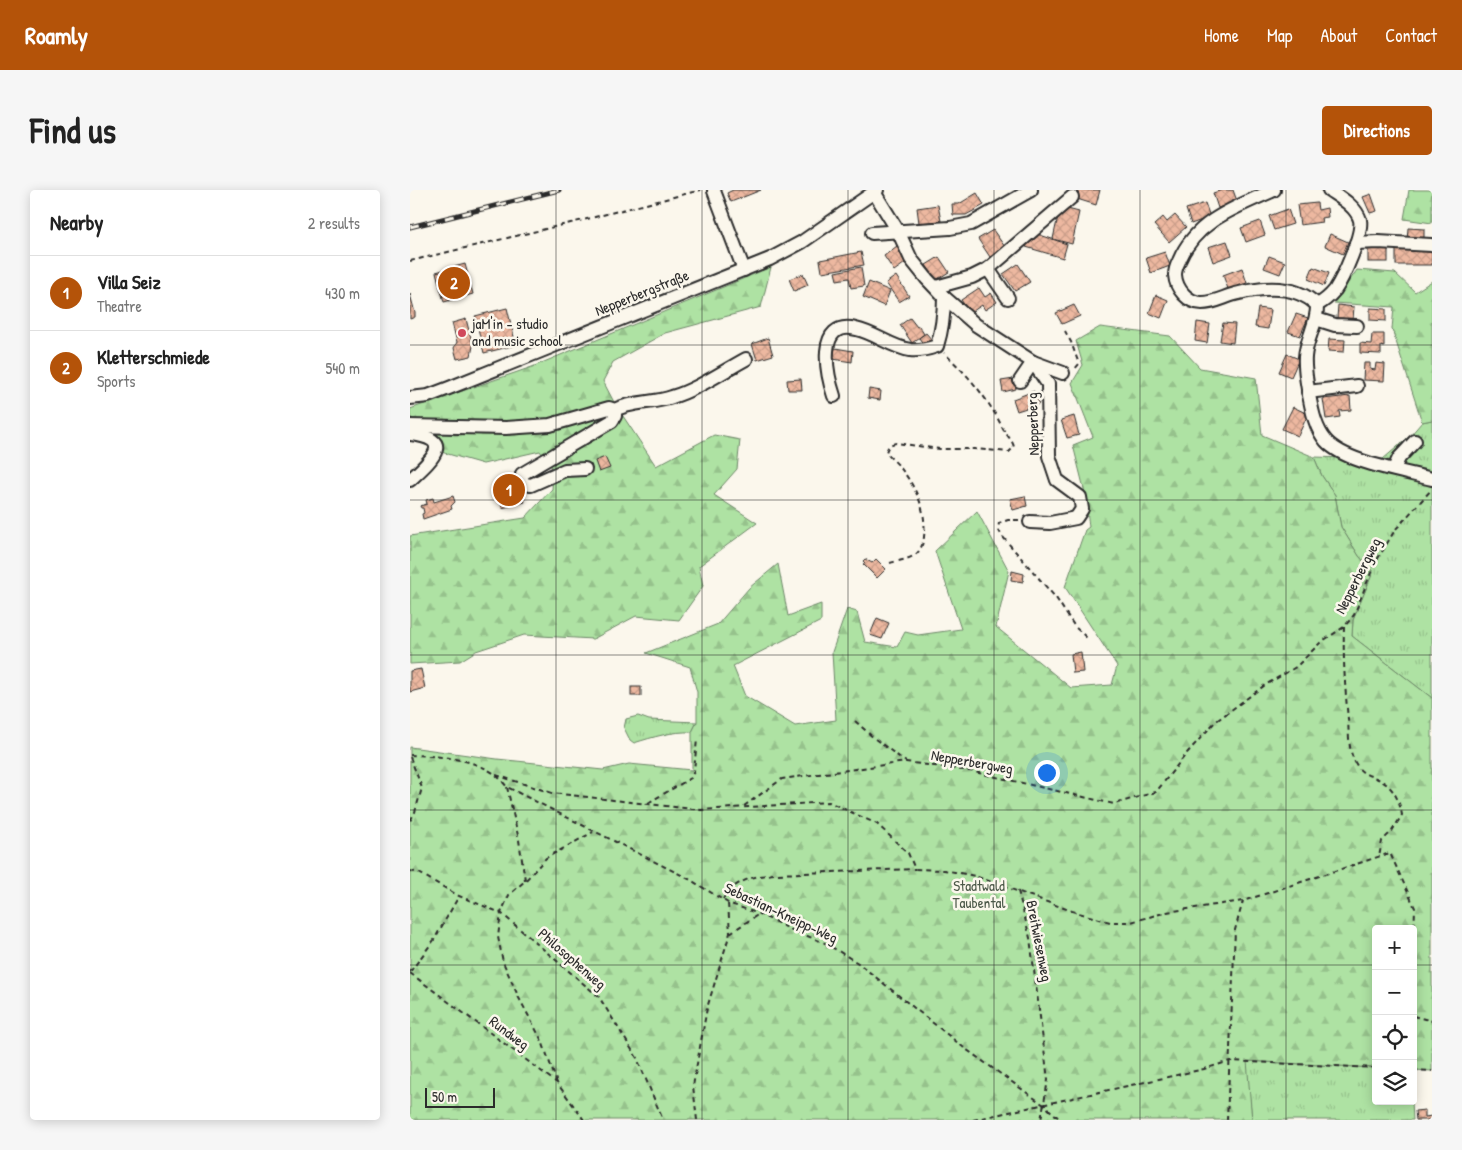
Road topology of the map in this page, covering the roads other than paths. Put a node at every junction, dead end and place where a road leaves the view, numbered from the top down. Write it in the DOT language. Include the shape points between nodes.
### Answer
graph roads {
  1 [pos="1031,190"];
  2 [pos="1274,190"];
  3 [pos="1329,190"];
  4 [pos="714,191"];
  5 [pos="876,191"];
  6 [pos="1072,197"];
  7 [pos="1360,220"];
  8 [pos="898,231"];
  9 [pos="872,233"];
  10 [pos="1378,242"];
  11 [pos="1356,243"];
  12 [pos="1430,244"];
  13 [pos="988,269"];
  14 [pos="744,270"];
  15 [pos="940,292"];
  16 [pos="1008,298"];
  17 [pos="1317,305"];
  18 [pos="1316,319"];
  19 [pos="1357,326"];
  20 [pos="746,359"];
  21 [pos="1033,362"];
  22 [pos="1063,374"];
  23 [pos="1020,381"];
  24 [pos="1357,386"];
  25 [pos="1308,392"];
  26 [pos="834,396"];
  27 [pos="410,398"];
  28 [pos="615,410"];
  29 [pos="410,426"];
  30 [pos="410,434"];
  31 [pos="1415,441"];
  32 [pos="585,469"];
  33 [pos="1394,469"];
  34 [pos="1432,479"];
  35 [pos="410,480"];
  36 [pos="1030,522"];
  1 -- 8 [label="street" via="971,224"];
  2 -- 17 [label="street" via="1220,215 1196,234 1178,263 1175,275 1179,289 1200,303 1216,302 1261,288 1295,291"];
  3 -- 7 [label="street" via="1352,207"];
  4 -- 14 [label="street"];
  5 -- 8 [label="street, Nepperberg"];
  5 -- 14 [label="street, Nepperbergstraße" via="787,251"];
  6 -- 13 [label="street"];
  7 -- 10 [label="street"];
  7 -- 11 [label="street"];
  8 -- 9 [label="street"];
  8 -- 15 [label="street, Nepperberg" via="912,259"];
  10 -- 11 [label="street"];
  10 -- 12 [label="street"];
  11 -- 17 [label="street" via="1336,288"];
  13 -- 15 [label="street"];
  13 -- 16 [label="street"];
  14 -- 27 [label="street, Nepperbergstraße" via="449,388 428,396"];
  15 -- 21 [label="street, Nepperberg" via="976,325"];
  15 -- 26 [label="street" via="944,311 937,346 909,350 847,328 837,330 829,337 830,385"];
  17 -- 18 [label="street"];
  18 -- 19 [label="street" via="1335,325"];
  18 -- 25 [label="street" via="1305,357"];
  20 -- 28 [label="street" via="673,397 621,406"];
  21 -- 22 [label="street"];
  21 -- 23 [label="street, Nepperberg"];
  21 -- 36 [label="street, Nepperberg" via="1048,384 1049,456 1057,480 1080,497 1082,509 1076,518 1050,523"];
  24 -- 25 [label="street"];
  25 -- 33 [label="street" via="1317,426 1336,450 1355,459"];
  28 -- 29 [label="street" via="609,408 550,425 506,428"];
  28 -- 32 [label="street" via="612,422 526,471 522,480 531,485 565,470"];
  30 -- 35 [label="street" via="429,438 436,450 435,456"];
  31 -- 33 [label="street" via="1399,458"];
  33 -- 34 [label="street"];
}
